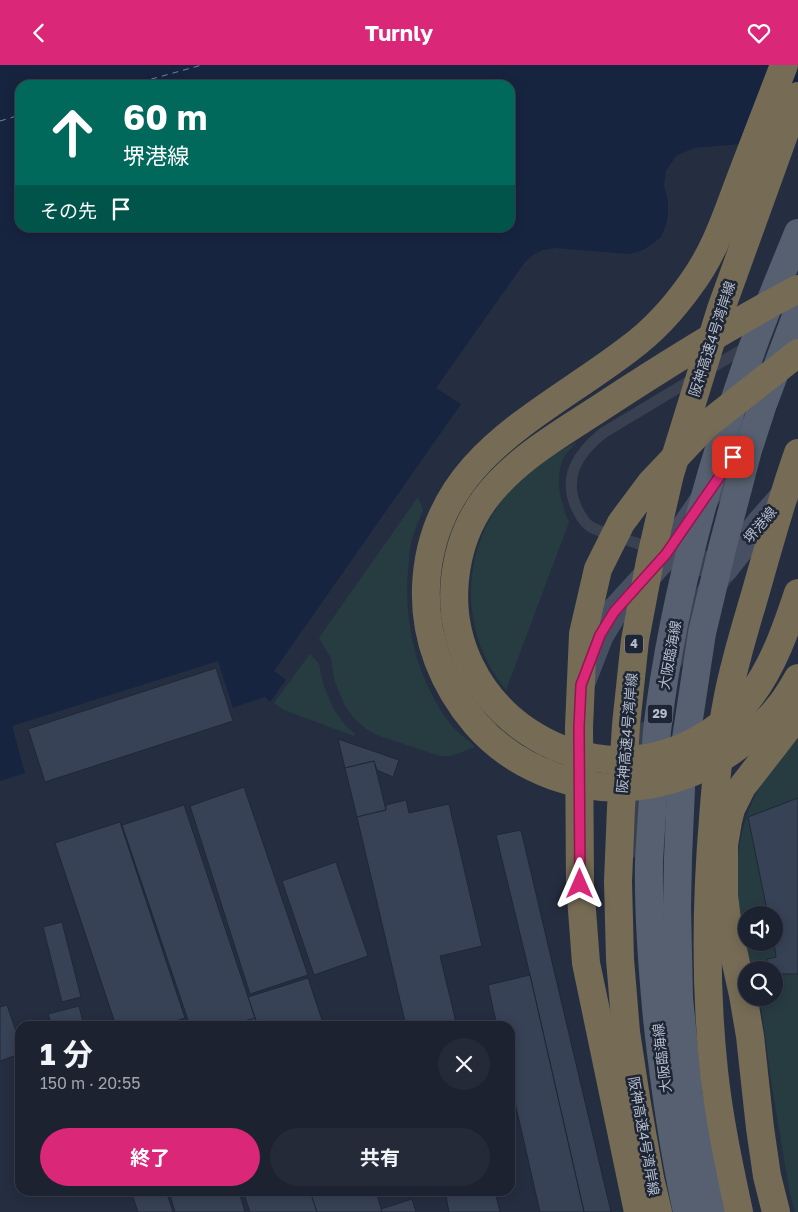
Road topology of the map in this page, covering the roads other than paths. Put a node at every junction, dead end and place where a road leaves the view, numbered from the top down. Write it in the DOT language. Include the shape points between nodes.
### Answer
graph roads {
  1 [pos="784,65"];
  2 [pos="798,96"];
  3 [pos="798,233"];
  4 [pos="798,289"];
  5 [pos="798,316"];
  6 [pos="782,324"];
  7 [pos="798,353"];
  8 [pos="798,363"];
  9 [pos="798,453"];
  10 [pos="798,481"];
  11 [pos="666,554"];
  12 [pos="724,569"];
  13 [pos="798,593"];
  14 [pos="798,678"];
  15 [pos="581,685"];
  16 [pos="798,715"];
  17 [pos="638,1212"];
  18 [pos="646,1212"];
  19 [pos="658,1212"];
  20 [pos="687,1212"];
  21 [pos="711,1212"];
  22 [pos="739,1212"];
  23 [pos="776,1212"];
  1 -- 14 [label="highway" via="715,245 692,284 633,346 535,414 477,464 461,483 438,526 427,574 426,599 433,647 441,670 466,712 482,731 521,761 566,780 590,785 639,787 664,783 710,766 731,753 778,709"];
  2 -- 19 [label="highway, 阪神高速4号湾岸線 / 4" via="721,309 670,474 635,640 621,808 618,882 620,959 626,1032"];
  3 -- 20 [label="main road, 大阪臨海線 / 29" via="754,344 712,473 679,602 657,732 649,863 652,946 666,1099"];
  4 -- 13 [label="highway" via="636,384 544,445 504,477 476,514 466,535 459,556 454,602 463,647 475,675 503,712 526,731 553,746 583,756 628,760 659,755 688,745 727,720 766,673"];
  5 -- 6 [label="lane"];
  6 -- 11 [label="lane" via="603,433 576,461 571,488 573,501 590,527"];
  6 -- 21 [label="main road, 大阪臨海線 / 29" via="766,396 726,531 702,633 682,765 677,908 678,998 689,1096"];
  7 -- 15 [label="highway" via="706,425 650,484 621,523 598,569 582,634"];
  8 -- 11 [label="main road"];
  9 -- 22 [label="highway" via="728,695 716,775 707,925 708,993 714,1072"];
  10 -- 12 [label="main road, 堺港線"];
  11 -- 12 [label="street"];
  11 -- 15 [label="main road" via="614,612 600,635"];
  12 -- 18 [label="street" via="686,629 649,702 611,987 623,1082"];
  15 -- 17 [label="highway" via="580,884 586,963"];
  16 -- 23 [label="highway" via="742,787 731,809 724,845 727,920 750,1036 760,1128"];
}
